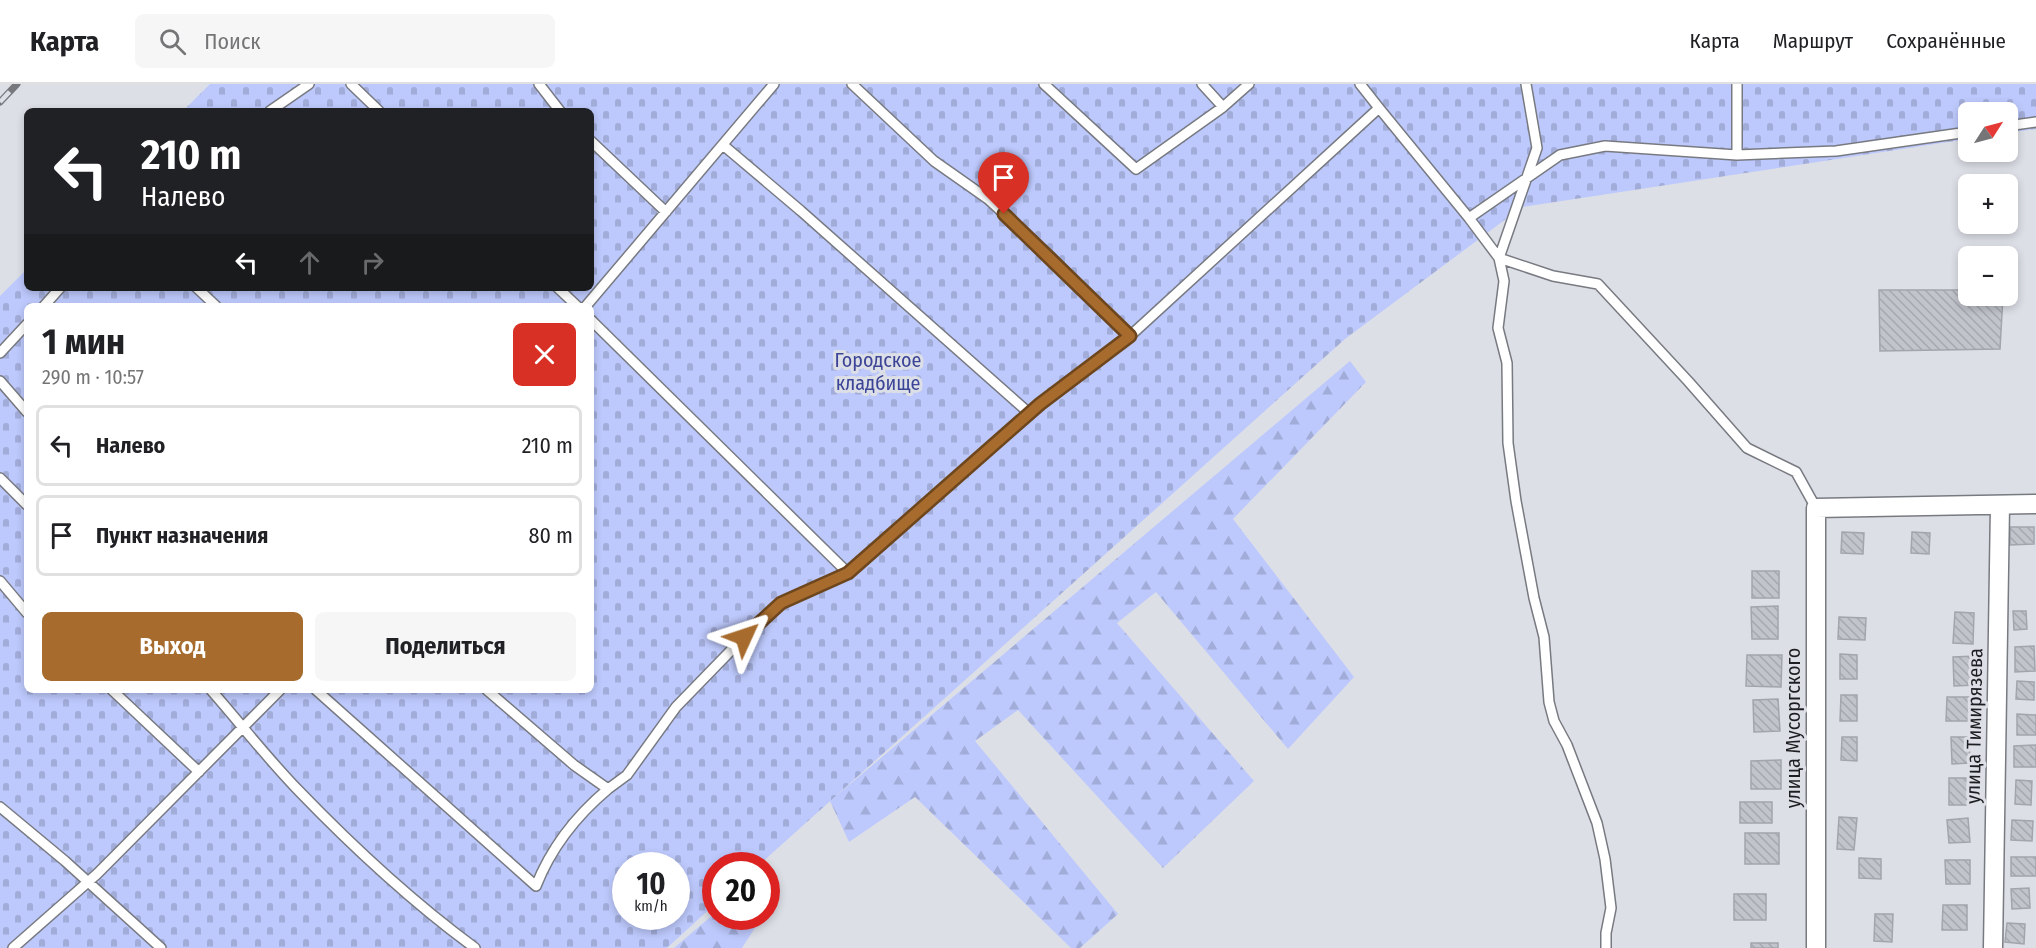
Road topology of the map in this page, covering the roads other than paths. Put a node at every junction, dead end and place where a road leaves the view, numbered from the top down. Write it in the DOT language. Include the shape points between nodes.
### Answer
graph roads {
  1 [pos="309,84"];
  2 [pos="351,84"];
  3 [pos="539,84"];
  4 [pos="774,84"];
  5 [pos="852,84"];
  6 [pos="1044,84"];
  7 [pos="1202,84"];
  8 [pos="1249,84"];
  9 [pos="1360,84"];
  10 [pos="1526,84"];
  11 [pos="1737,84"];
  12 [pos="1223,107"];
  13 [pos="274,108"];
  14 [pos="376,108"];
  15 [pos="558,108"];
  16 [pos="1379,108"];
  17 [pos="2036,122"];
  18 [pos="2018,124"];
  19 [pos="1958,133"];
  20 [pos="594,144"];
  21 [pos="723,145"];
  22 [pos="1737,155"];
  23 [pos="1526,178"];
  24 [pos="666,212"];
  25 [pos="1469,218"];
  26 [pos="1499,258"];
  27 [pos="57,291"];
  28 [pos="200,291"];
  29 [pos="561,291"];
  30 [pos="47,303"];
  31 [pos="213,303"];
  32 [pos="574,303"];
  33 [pos="589,303"];
  34 [pos="594,323"];
  35 [pos="24,327"];
  36 [pos="1130,336"];
  37 [pos="0,353"];
  38 [pos="0,381"];
  39 [pos="24,409"];
  40 [pos="1029,413"];
  41 [pos="0,478"];
  42 [pos="24,503"];
  43 [pos="2036,504"];
  44 [pos="2000,505"];
  45 [pos="1816,508"];
  46 [pos="848,573"];
  47 [pos="0,581"];
  48 [pos="24,609"];
  49 [pos="115,693"];
  50 [pos="214,693"];
  51 [pos="277,693"];
  52 [pos="319,693"];
  53 [pos="490,693"];
  54 [pos="243,727"];
  55 [pos="199,772"];
  56 [pos="608,789"];
  57 [pos="0,807"];
  58 [pos="88,882"];
  59 [pos="13,948"];
  60 [pos="161,948"];
  61 [pos="475,948"];
  62 [pos="1606,948"];
  63 [pos="1816,948"];
  64 [pos="1993,948"];
  1 -- 13 [label="lane"];
  2 -- 14 [label="lane"];
  3 -- 15 [label="lane"];
  4 -- 21 [label="lane"];
  5 -- 36 [label="lane" via="934,161 988,199"];
  6 -- 12 [label="lane" via="1136,169"];
  7 -- 12 [label="lane"];
  8 -- 12 [label="lane"];
  9 -- 16 [label="lane"];
  10 -- 23 [label="lane" via="1537,148"];
  11 -- 22 [label="lane"];
  16 -- 25 [label="lane"];
  16 -- 36 [label="lane"];
  17 -- 18 [label="lane"];
  19 -- 22 [label="lane" via="1836,151"];
  20 -- 24 [label="lane"];
  21 -- 24 [label="lane"];
  21 -- 40 [label="lane"];
  22 -- 23 [label="lane" via="1605,146 1560,155"];
  23 -- 25 [label="lane"];
  23 -- 26 [label="lane"];
  24 -- 33 [label="lane"];
  25 -- 26 [label="lane"];
  26 -- 45 [label="lane" via="1553,276 1598,284 1747,448 1796,472"];
  26 -- 62 [label="lane" via="1504,281 1498,328 1507,363 1508,442 1516,501 1544,637 1549,702 1597,823 1605,859 1611,908"];
  27 -- 30 [label="lane"];
  28 -- 31 [label="lane"];
  29 -- 32 [label="lane"];
  34 -- 46 [label="lane"];
  35 -- 37 [label="lane"];
  36 -- 40 [label="lane"];
  38 -- 39 [label="lane"];
  40 -- 46 [label="lane"];
  41 -- 42 [label="lane"];
  43 -- 44 [label="street"];
  44 -- 45 [label="street"];
  44 -- 64 [label="street, улица Тимирязева"];
  45 -- 63 [label="street, улица Мусоргского"];
  46 -- 56 [label="lane" via="781,603 676,707 627,775"];
  47 -- 48 [label="lane"];
  49 -- 55 [label="lane"];
  50 -- 54 [label="lane"];
  51 -- 54 [label="lane"];
  52 -- 56 [label="lane" via="536,886 543,866 584,809"];
  53 -- 56 [label="lane"];
  54 -- 55 [label="lane"];
  54 -- 61 [label="lane" via="297,789 370,861 425,911"];
  55 -- 58 [label="lane"];
  57 -- 58 [label="lane"];
  58 -- 59 [label="lane"];
  58 -- 60 [label="lane"];
}
